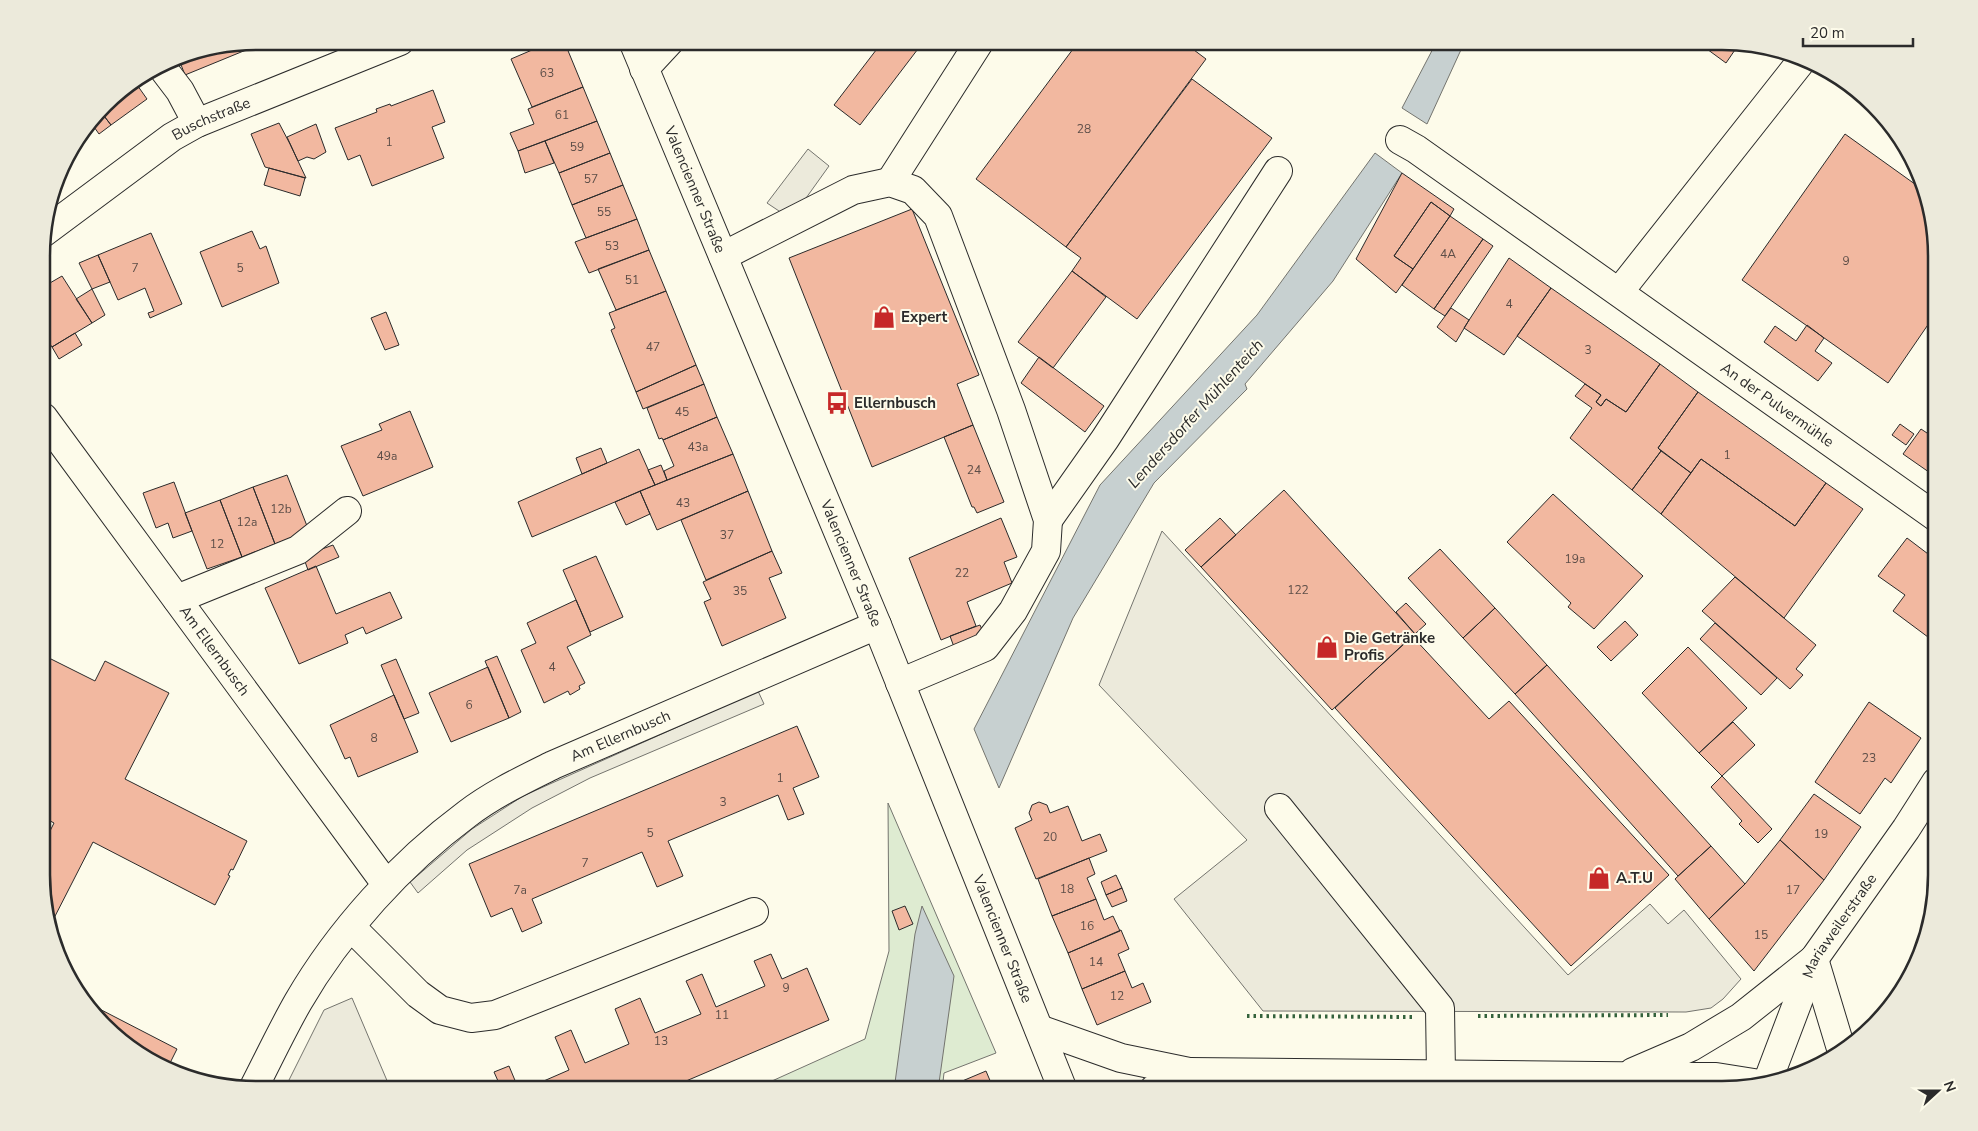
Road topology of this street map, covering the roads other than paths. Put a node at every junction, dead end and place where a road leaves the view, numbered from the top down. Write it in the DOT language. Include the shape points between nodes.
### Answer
graph roads {
  1 [pos="378,50"];
  2 [pos="637,50"];
  3 [pos="662,50"];
  4 [pos="974,50"];
  5 [pos="1798,65"];
  6 [pos="644,69"];
  7 [pos="165,71"];
  8 [pos="197,123"];
  9 [pos="1400,140"];
  10 [pos="1278,171"];
  11 [pos="890,182"];
  12 [pos="52,226"];
  13 [pos="723,256"];
  14 [pos="1619,292"];
  15 [pos="50,427"];
  16 [pos="347,511"];
  17 [pos="1928,511"];
  18 [pos="1048,520"];
  19 [pos="176,599"];
  20 [pos="877,625"];
  21 [pos="900,683"];
  22 [pos="1928,795"];
  23 [pos="1279,808"];
  24 [pos="386,884"];
  25 [pos="754,912"];
  26 [pos="352,927"];
  27 [pos="1814,959"];
  28 [pos="1039,1029"];
  29 [pos="1839,1043"];
  30 [pos="1189,1072"];
  31 [pos="1441,1074"];
  32 [pos="1625,1075"];
  33 [pos="1770,1075"];
  34 [pos="257,1081"];
  35 [pos="1059,1081"];
  36 [pos="1172,1081"];
  37 [pos="1738,1081"];
  1 -- 8 [label="street, Buschstraße"];
  2 -- 6 [label="street, Valencienner Straße"];
  3 -- 6 [label="street"];
  4 -- 11 [label="street"];
  5 -- 14 [label="street"];
  6 -- 13 [label="street, Valencienner Straße"];
  7 -- 8 [label="street"];
  8 -- 12 [label="street, Buschstraße" via="172,137"];
  9 -- 14 [label="street, An der Pulvermühle"];
  10 -- 18 [label="street" via="1105,439"];
  11 -- 13 [label="street" via="854,190"];
  11 -- 18 [label="street" via="913,190 938,216 1011,410"];
  13 -- 20 [label="street, Valencienner Straße"];
  14 -- 17 [label="street, An der Pulvermühle"];
  15 -- 19 [label="street, Am Ellernbusch"];
  16 -- 19 [label="street" via="298,550"];
  18 -- 21 [label="street" via="1046,551 1013,611 985,647"];
  19 -- 24 [label="street, Am Ellernbusch"];
  20 -- 21 [label="street, Valencienner Straße"];
  20 -- 24 [label="street, Am Ellernbusch" via="512,785 468,813"];
  21 -- 28 [label="street, Valencienner Straße"];
  22 -- 27 [label="street, Mariaweilerstraße"];
  23 -- 31 [label="street" via="1440,1008"];
  24 -- 26 [label="street, Am Ellernbusch"];
  25 -- 26 [label="street" via="494,1015 471,1018 440,1010 418,994"];
  26 -- 34 [label="street, Am Ellernbusch" via="298,1001"];
  27 -- 29 [label="street"];
  27 -- 32 [label="street" via="1724,1027 1691,1047"];
  27 -- 33 [label="street, Mariaweilerstraße"];
  28 -- 30 [label="street" via="1122,1058"];
  28 -- 35 [label="street, Valencienner Straße"];
  30 -- 31 [label="street"];
  30 -- 36 [label="street"];
  31 -- 32 [label="street"];
  32 -- 37 [label="street"];
}
